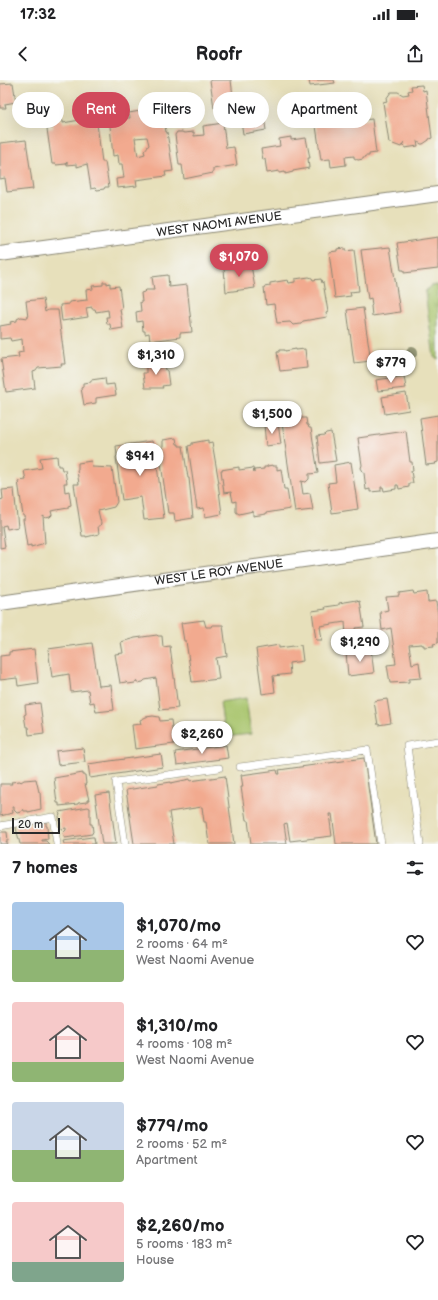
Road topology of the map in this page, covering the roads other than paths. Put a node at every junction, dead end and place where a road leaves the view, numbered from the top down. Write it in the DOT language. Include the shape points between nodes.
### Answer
graph roads {
  1 [pos="438,194"];
  2 [pos="0,254"];
  3 [pos="438,541"];
  4 [pos="0,603"];
  5 [pos="438,741"];
  6 [pos="240,766"];
  7 [pos="219,768"];
  8 [pos="0,826"];
  9 [pos="57,844"];
  10 [pos="125,844"];
  11 [pos="381,844"];
  12 [pos="420,844"];
  1 -- 2 [label="street, WEST NAOMI AVENUE"];
  3 -- 4 [label="street, WEST LE ROY AVENUE"];
  5 -- 12 [label="lane" via="407,746"];
  6 -- 11 [label="lane" via="367,750"];
  7 -- 10 [label="lane" via="116,782"];
  8 -- 9 [label="lane" via="53,817"];
}
